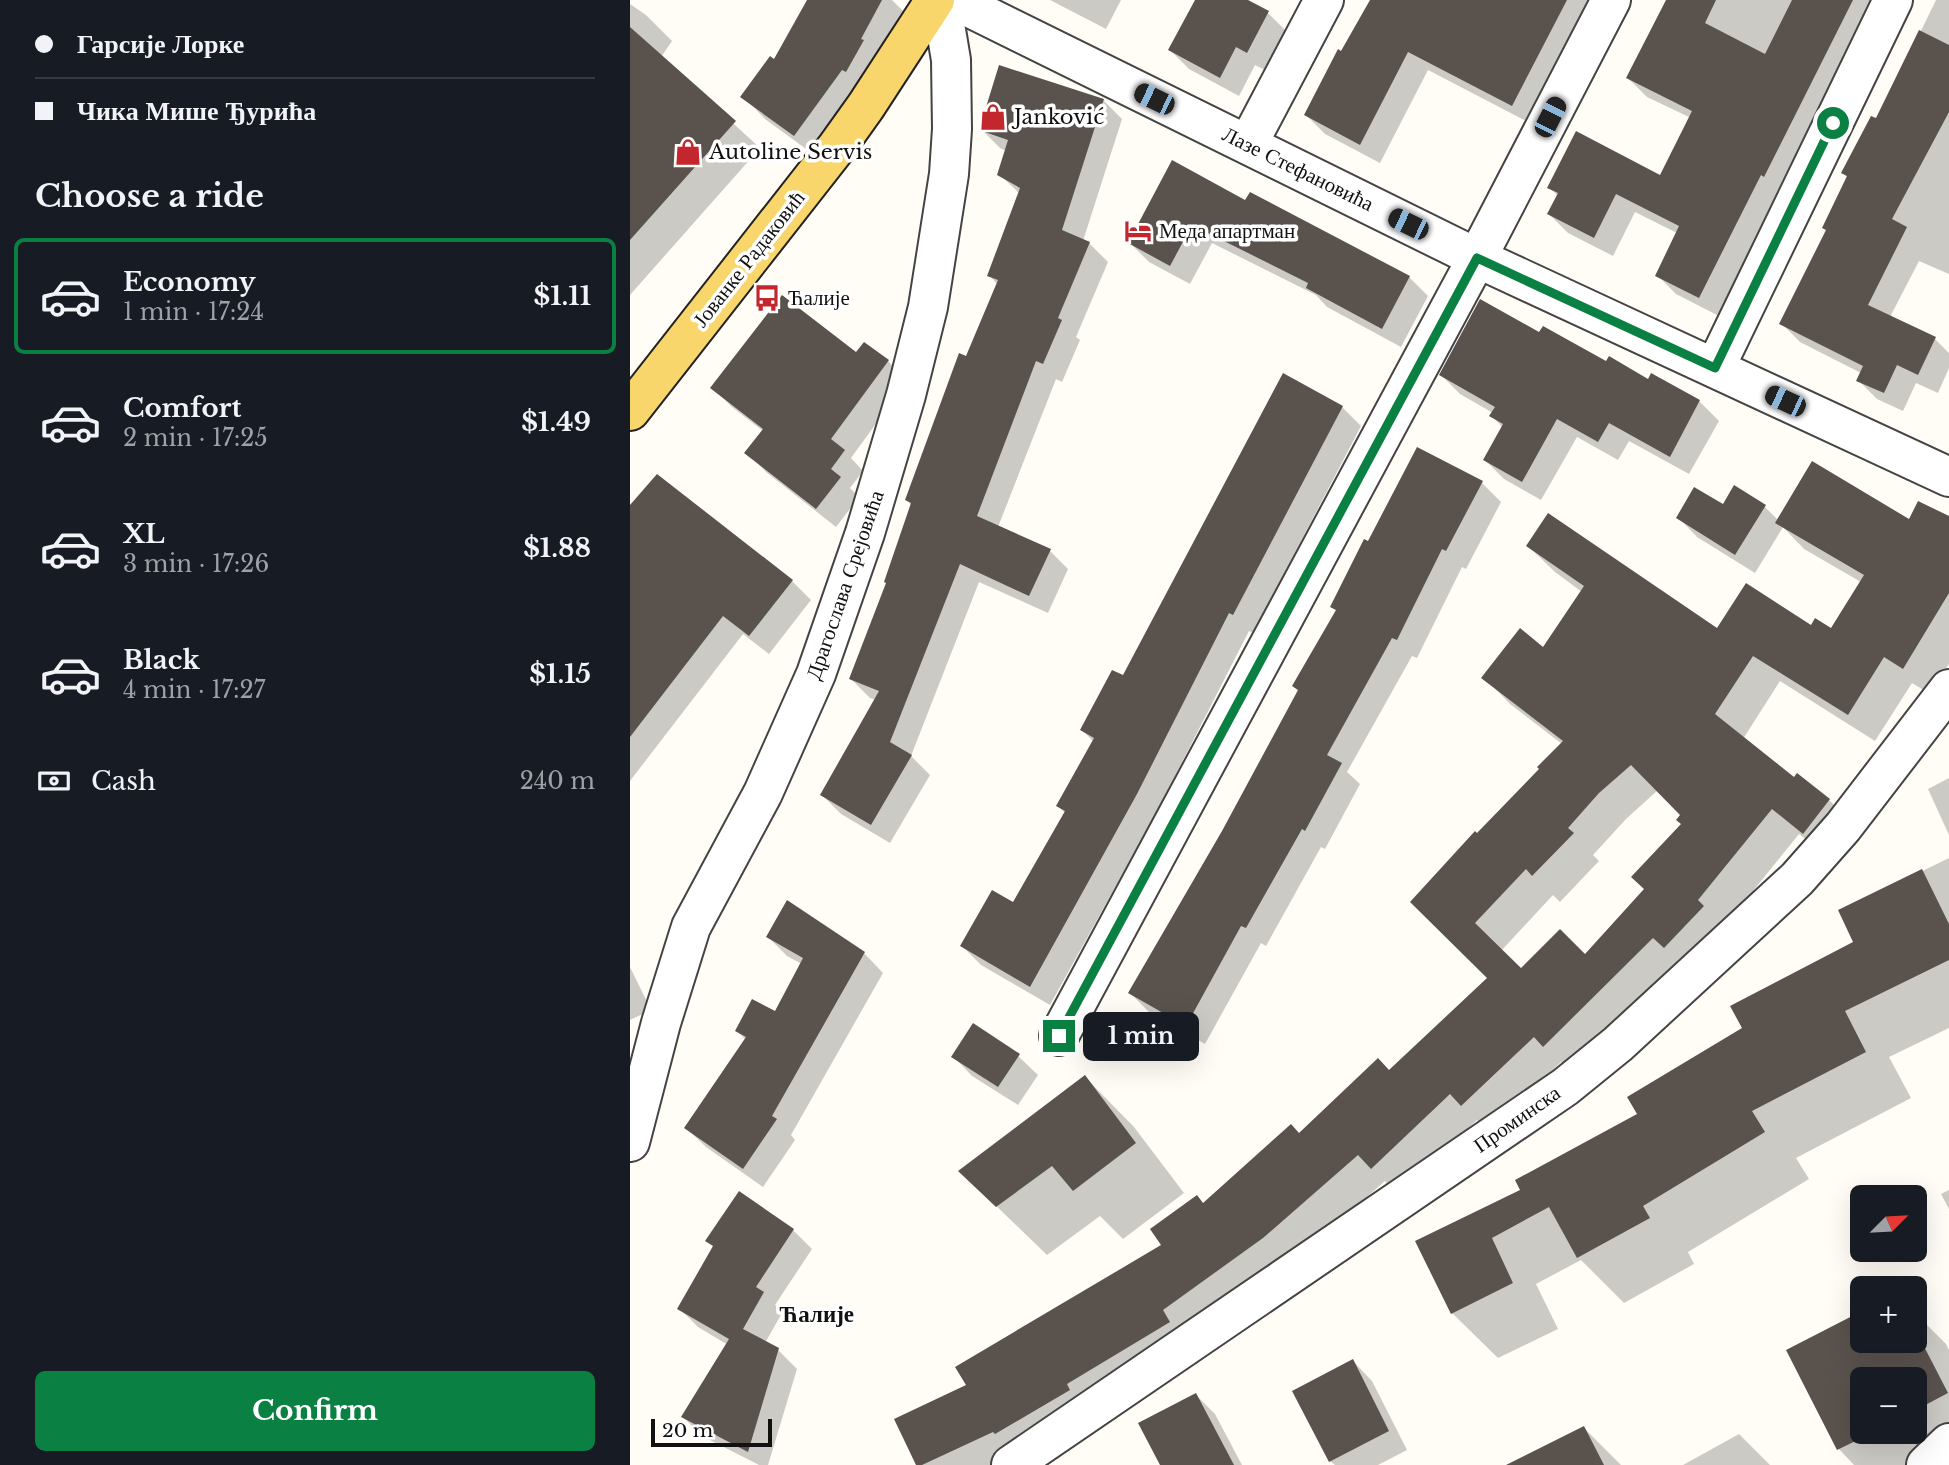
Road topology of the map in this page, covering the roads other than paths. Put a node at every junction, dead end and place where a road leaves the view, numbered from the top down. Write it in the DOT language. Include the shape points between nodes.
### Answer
graph roads {
  1 [pos="935,0"];
  2 [pos="941,0"];
  3 [pos="954,0"];
  4 [pos="1324,0"];
  5 [pos="1611,0"];
  6 [pos="1893,0"];
  7 [pos="1248,144"];
  8 [pos="1477,258"];
  9 [pos="1715,368"];
  10 [pos="630,411"];
  11 [pos="1949,477"];
  12 [pos="1949,688"];
  13 [pos="1059,1036"];
  14 [pos="630,1142"];
  15 [pos="1949,1443"];
  16 [pos="1011,1465"];
  17 [pos="1926,1465"];
  1 -- 10 [label="main road, Јованке Радаковић" via="836,148"];
  2 -- 14 [label="street, Драгослава Срејовића" via="951,60 949,174 928,307 906,395 816,674 763,793 691,927"];
  3 -- 7 [label="street, Лазе Стефановића"];
  4 -- 7 [label="street"];
  5 -- 8 [label="street"];
  6 -- 9 [label="street"];
  7 -- 8 [label="street, Лазе Стефановића"];
  8 -- 9 [label="street, Лазе Стефановића"];
  8 -- 13 [label="street"];
  9 -- 11 [label="street, Лазе Стефановића"];
  12 -- 16 [label="street, Проминска" via="1851,817 1797,879 1618,1044 1565,1087"];
  15 -- 17 [label="street"];
}
